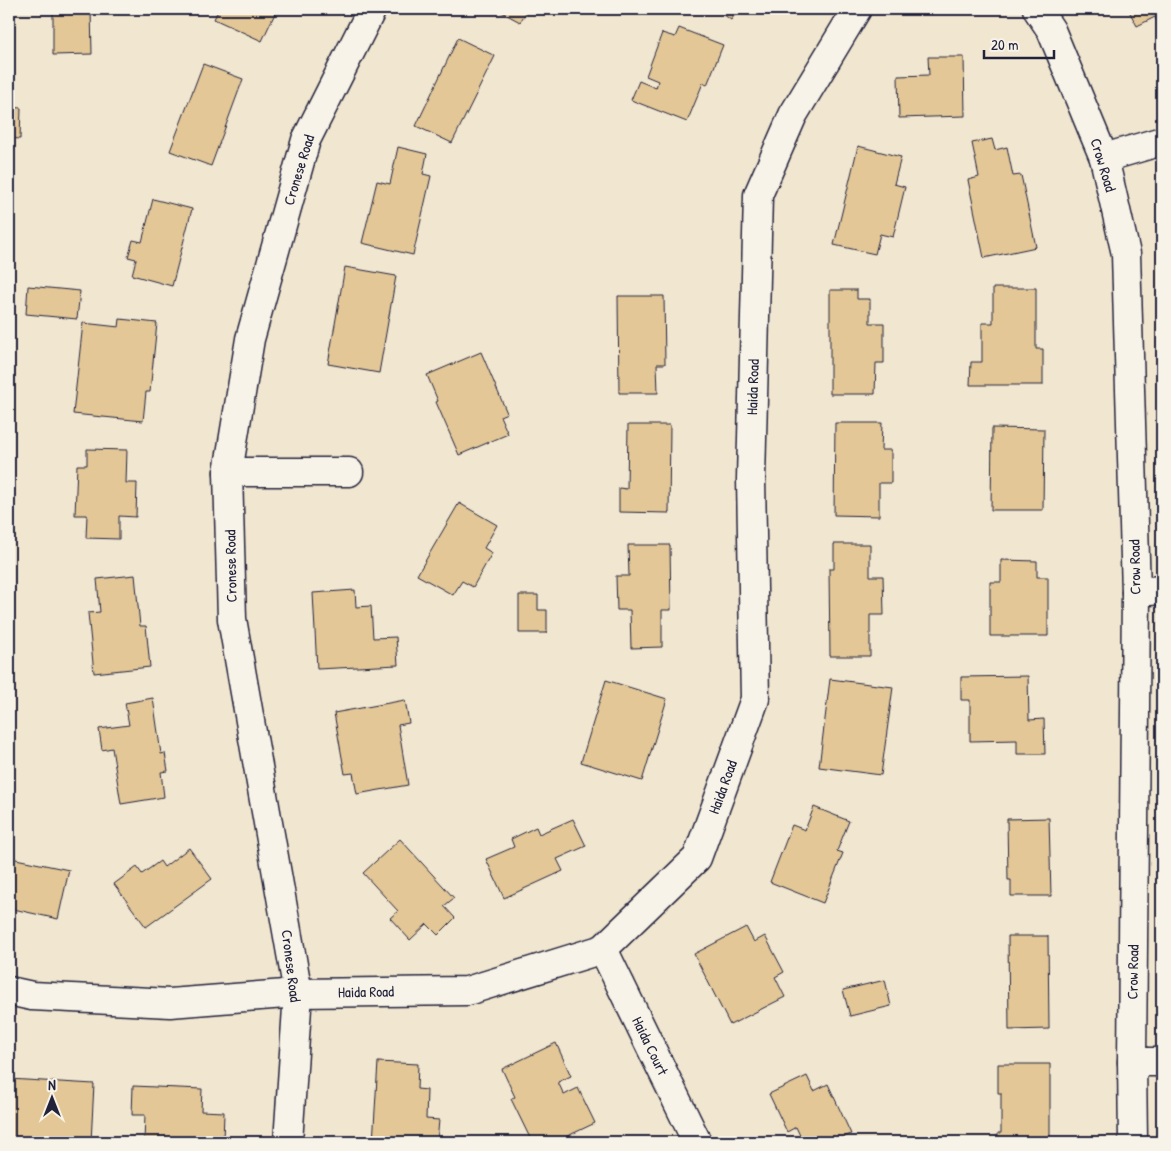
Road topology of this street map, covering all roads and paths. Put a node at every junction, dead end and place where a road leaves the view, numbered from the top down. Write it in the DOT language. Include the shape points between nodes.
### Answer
graph roads {
  1 [pos="372,9"];
  2 [pos="857,9"];
  3 [pos="1037,9"];
  4 [pos="1162,141"];
  5 [pos="1104,158"];
  6 [pos="228,472"];
  7 [pos="349,472"];
  8 [pos="1149,591"];
  9 [pos="604,949"];
  10 [pos="9,991"];
  11 [pos="298,993"];
  12 [pos="1132,1062"];
  13 [pos="1162,1062"];
  14 [pos="288,1142"];
  15 [pos="697,1142"];
  16 [pos="1133,1142"];
  1 -- 6 [label="street, Cronese Road" via="306,140 250,339"];
  2 -- 9 [label="street, Haida Road" via="793,115 758,195 751,480 756,699 697,858"];
  3 -- 5 [label="street, Crow Road" via="1051,30"];
  4 -- 5 [label="street"];
  5 -- 8 [label="street, Crow Road" via="1126,254"];
  6 -- 7 [label="street"];
  6 -- 11 [label="street, Cronese Road" via="232,619"];
  8 -- 12 [label="street, Crow Road"];
  9 -- 11 [label="street, Haida Road" via="467,991"];
  9 -- 15 [label="street, Haida Court"];
  10 -- 11 [label="street, Haida Road" via="32,996 170,1003"];
  11 -- 14 [label="street, Cronese Road"];
  12 -- 13 [label="street"];
  12 -- 16 [label="street, Crow Road"];
}
